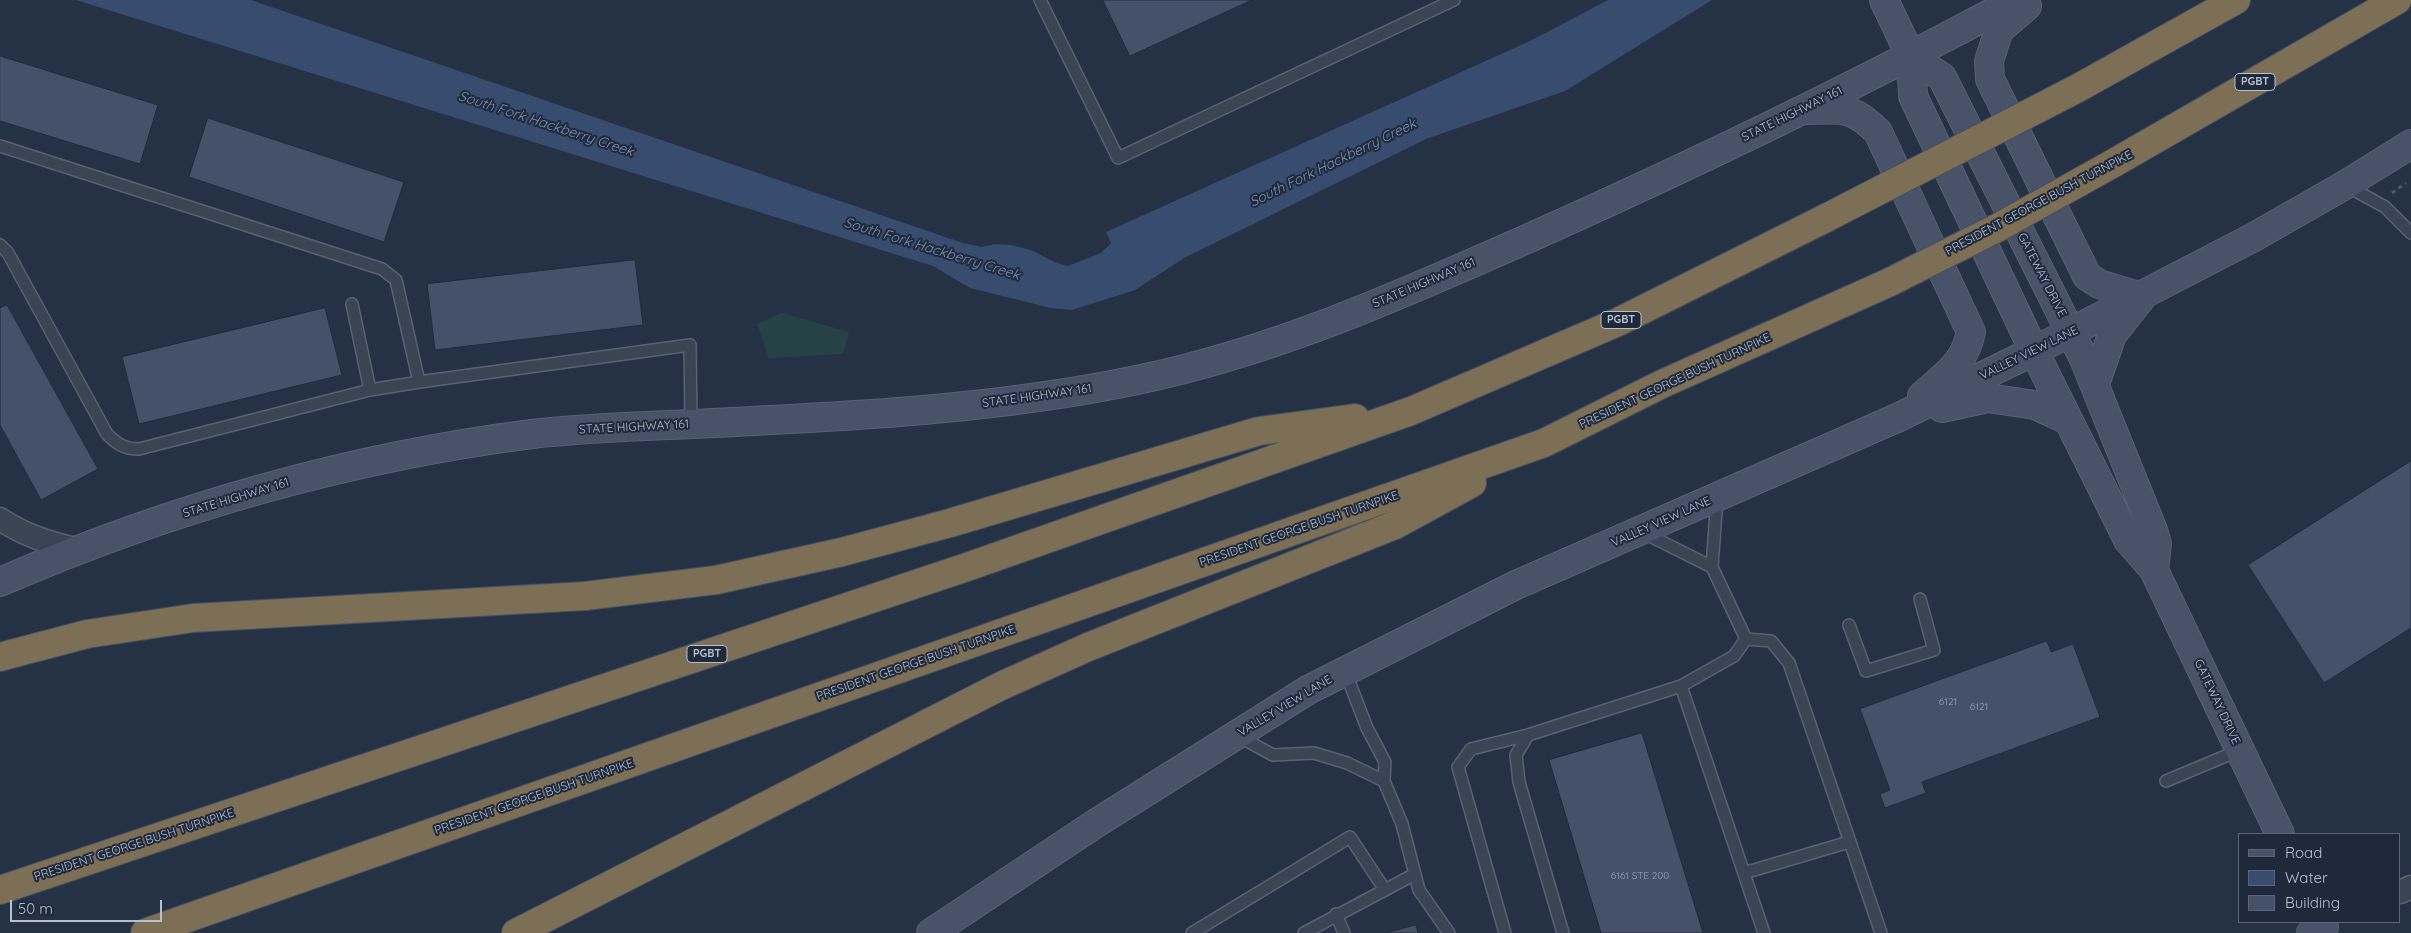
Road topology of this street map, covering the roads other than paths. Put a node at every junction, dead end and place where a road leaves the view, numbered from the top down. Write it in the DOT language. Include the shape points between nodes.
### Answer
graph roads {
  1 [pos="1040,0"];
  2 [pos="1454,0"];
  3 [pos="1884,0"];
  4 [pos="2016,0"];
  5 [pos="2034,0"];
  6 [pos="2236,0"];
  7 [pos="2397,0"];
  8 [pos="1911,57"];
  9 [pos="1800,110"];
  10 [pos="2411,144"];
  11 [pos="0,146"];
  12 [pos="2345,185"];
  13 [pos="2411,233"];
  14 [pos="0,245"];
  15 [pos="2142,296"];
  16 [pos="352,304"];
  17 [pos="2071,332"];
  18 [pos="2034,351"];
  19 [pos="420,382"];
  20 [pos="2095,384"];
  21 [pos="370,390"];
  22 [pos="1411,411"];
  23 [pos="1897,418"];
  24 [pos="2068,420"];
  25 [pos="691,424"];
  26 [pos="1544,443"];
  27 [pos="1717,497"];
  28 [pos="0,519"];
  29 [pos="1640,531"];
  30 [pos="79,550"];
  31 [pos="1712,568"];
  32 [pos="2154,570"];
  33 [pos="0,582"];
  34 [pos="1920,599"];
  35 [pos="1848,625"];
  36 [pos="1746,639"];
  37 [pos="0,657"];
  38 [pos="1345,671"];
  39 [pos="1681,686"];
  40 [pos="1236,735"];
  41 [pos="1528,735"];
  42 [pos="2240,750"];
  43 [pos="1384,781"];
  44 [pos="2166,781"];
  45 [pos="2280,833"];
  46 [pos="1848,842"];
  47 [pos="1744,873"];
  48 [pos="1415,874"];
  49 [pos="0,890"];
  50 [pos="1385,890"];
  51 [pos="1336,914"];
  52 [pos="935,932"];
  53 [pos="145,933"];
  54 [pos="516,933"];
  55 [pos="1192,933"];
  56 [pos="1304,933"];
  57 [pos="1344,933"];
  58 [pos="1449,933"];
  59 [pos="1505,933"];
  60 [pos="1563,933"];
  61 [pos="1764,933"];
  62 [pos="1881,933"];
  1 -- 2 [label="lane" via="1118,158"];
  3 -- 8 [label="main road, GATEWAY DRIVE"];
  4 -- 8 [label="main road, STATE HIGHWAY 161"];
  5 -- 15 [label="main road" via="1999,30 1989,61 1990,79 2087,276 2099,284"];
  6 -- 22 [label="highway, PRESIDENT GEORGE BUSH TURNPIKE / PGBT, bridge" via="2078,88 1618,322"];
  7 -- 26 [label="highway, PRESIDENT GEORGE BUSH TURNPIKE / PGBT, bridge" via="1997,228 1890,282 1662,384"];
  8 -- 9 [label="main road, STATE HIGHWAY 161"];
  8 -- 17 [label="main road, GATEWAY DRIVE" via="1942,77"];
  8 -- 18 [label="main road, GATEWAY DRIVE" via="1913,96"];
  9 -- 23 [label="main road" via="1847,110 1865,118 1878,132 1971,332 1962,360"];
  9 -- 25 [label="main road, STATE HIGHWAY 161" via="1642,188 1414,289 1221,361 1135,381 1033,398 941,408"];
  10 -- 12 [label="main road, VALLEY VIEW LANE"];
  11 -- 19 [label="lane" via="382,269 396,280"];
  12 -- 13 [label="lane" via="2385,207"];
  12 -- 15 [label="main road, VALLEY VIEW LANE"];
  14 -- 21 [label="lane" via="8,253 107,434 128,449"];
  15 -- 17 [label="main road, VALLEY VIEW LANE"];
  15 -- 20 [label="main road" via="2112,335"];
  16 -- 21 [label="lane"];
  17 -- 18 [label="main road, VALLEY VIEW LANE"];
  17 -- 20 [label="main road, GATEWAY DRIVE"];
  18 -- 23 [label="main road, VALLEY VIEW LANE"];
  18 -- 24 [label="main road, GATEWAY DRIVE"];
  19 -- 21 [label="lane"];
  19 -- 25 [label="lane" via="690,345"];
  20 -- 32 [label="main road, GATEWAY DRIVE" via="2153,530 2157,544"];
  22 -- 37 [label="highway" via="1259,431 950,523 842,552 716,580 585,596 193,618 87,634"];
  22 -- 49 [label="highway, PRESIDENT GEORGE BUSH TURNPIKE / PGBT" via="967,568"];
  23 -- 24 [label="main road" via="1988,398 2035,405"];
  23 -- 27 [label="main road, VALLEY VIEW LANE"];
  24 -- 32 [label="main road, GATEWAY DRIVE" via="2128,540"];
  25 -- 30 [label="main road, STATE HIGHWAY 161" via="537,433 446,447 349,467 244,494"];
  26 -- 53 [label="highway, PRESIDENT GEORGE BUSH TURNPIKE / PGBT"];
  26 -- 54 [label="highway" via="1395,525 1088,647 1001,686"];
  27 -- 29 [label="main road, VALLEY VIEW LANE"];
  27 -- 31 [label="lane"];
  28 -- 30 [label="street" via="43,541"];
  29 -- 31 [label="lane"];
  29 -- 38 [label="main road, VALLEY VIEW LANE" via="1516,585"];
  30 -- 33 [label="main road, STATE HIGHWAY 161"];
  31 -- 36 [label="lane"];
  32 -- 42 [label="main road, GATEWAY DRIVE"];
  34 -- 35 [label="lane" via="1934,650 1866,671"];
  36 -- 39 [label="lane" via="1734,656"];
  36 -- 46 [label="lane" via="1772,641 1789,663"];
  38 -- 40 [label="main road, VALLEY VIEW LANE"];
  38 -- 43 [label="lane" via="1367,728 1385,762"];
  39 -- 41 [label="lane"];
  39 -- 47 [label="lane"];
  40 -- 43 [label="lane" via="1272,755 1314,753 1347,763"];
  40 -- 52 [label="main road, VALLEY VIEW LANE" via="1098,822"];
  41 -- 59 [label="lane" via="1471,750 1458,767"];
  41 -- 60 [label="lane" via="1516,755 1519,782"];
  42 -- 44 [label="lane"];
  42 -- 45 [label="main road, GATEWAY DRIVE"];
  43 -- 48 [label="lane" via="1402,824"];
  46 -- 47 [label="lane"];
  46 -- 62 [label="lane"];
  47 -- 61 [label="lane"];
  48 -- 50 [label="lane"];
  48 -- 58 [label="lane" via="1419,890"];
  50 -- 51 [label="lane"];
  50 -- 55 [label="lane" via="1350,837"];
  51 -- 56 [label="lane"];
  51 -- 57 [label="lane"];
}
